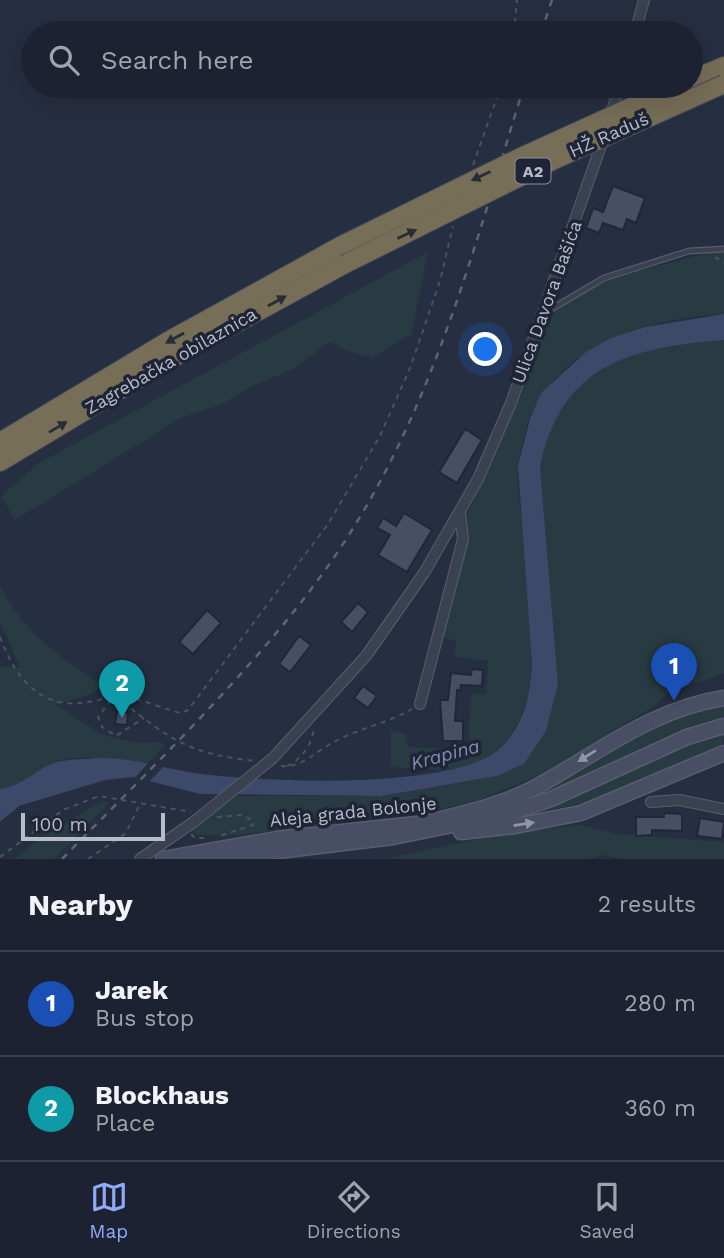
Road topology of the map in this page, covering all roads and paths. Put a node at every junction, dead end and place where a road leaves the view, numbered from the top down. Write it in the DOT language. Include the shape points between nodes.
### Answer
graph roads {
  1 [pos="517,0"];
  2 [pos="644,0"];
  3 [pos="515,21"];
  4 [pos="638,21"];
  5 [pos="724,66"];
  6 [pos="703,75"];
  7 [pos="724,84"];
  8 [pos="703,93"];
  9 [pos="497,98"];
  10 [pos="615,98"];
  11 [pos="651,98"];
  12 [pos="693,98"];
  13 [pos="473,165"];
  14 [pos="455,215"];
  15 [pos="342,245"];
  16 [pos="724,249"];
  17 [pos="345,264"];
  18 [pos="542,314"];
  19 [pos="0,442"];
  20 [pos="0,462"];
  21 [pos="460,512"];
  22 [pos="0,637"];
  23 [pos="724,698"];
  24 [pos="111,699"];
  25 [pos="420,704"];
  26 [pos="144,718"];
  27 [pos="308,721"];
  28 [pos="718,728"];
  29 [pos="169,739"];
  30 [pos="228,751"];
  31 [pos="724,753"];
  32 [pos="225,758"];
  33 [pos="724,761"];
  34 [pos="284,766"];
  35 [pos="692,766"];
  36 [pos="651,802"];
  37 [pos="140,803"];
  38 [pos="724,808"];
  39 [pos="211,818"];
  40 [pos="194,821"];
  41 [pos="430,826"];
  42 [pos="0,857"];
  43 [pos="88,859"];
  44 [pos="140,859"];
  45 [pos="163,859"];
  46 [pos="213,859"];
  1 -- 3 [label="path"];
  2 -- 4 [label="street"];
  5 -- 6 [label="highway"];
  8 -- 7 [label="highway, HŽ Raduš / A2, one-way, bridge"];
  9 -- 13 [label="path"];
  10 -- 18 [label="street, Ulica Davora Bašića"];
  11 -- 15 [label="highway, HŽ Raduš / A2, one-way, bridge"];
  17 -- 12 [label="highway, HŽ Raduš / A2, one-way, bridge" via="556,159"];
  14 -- 24 [label="path" via="440,281 410,368 380,436 328,524 188,710 161,709 132,697"];
  15 -- 19 [label="highway, Zagrebačka obilaznica / A2, one-way" via="168,341"];
  16 -- 18 [label="lane" via="689,251 604,278"];
  20 -- 17 [label="highway, Zagrebačka obilaznica / A2, one-way" via="180,354"];
  18 -- 21 [label="street, Ulica Davora Bašića" via="505,416"];
  21 -- 25 [label="street" via="463,539"];
  21 -- 27 [label="street, Ulica Davora Bašića" via="366,656"];
  22 -- 24 [label="path" via="18,675 33,689 65,703"];
  23 -- 41 [label="main road, one-way" via="640,725 514,797"];
  24 -- 26 [label="path"];
  24 -- 26 [label="path" via="98,717 109,733 116,736"];
  26 -- 29 [label="path"];
  27 -- 34 [label="path" via="314,728 312,738 294,763"];
  27 -- 40 [label="street, Ulica Davora Bašića, bridge" via="273,758"];
  28 -- 41 [label="main road, Aleja grada Bolonje" via="687,737 524,810"];
  30 -- 32 [label="path"];
  31 -- 35 [label="main road"];
  33 -- 35 [label="main road"];
  41 -- 35 [label="main road, one-way" via="479,830 563,817 596,808"];
  36 -- 38 [label="street" via="679,800"];
  37 -- 40 [label="path"];
  37 -- 42 [label="path" via="111,796 81,802"];
  37 -- 43 [label="path" via="125,833"];
  39 -- 40 [label="path" via="243,815 253,825 195,838"];
  40 -- 44 [label="street, Ulica Davora Bašića"];
  41 -- 45 [label="main road, Aleja grada Bolonje" via="276,839"];
  41 -- 46 [label="main road, Aleja grada Bolonje"];
}
